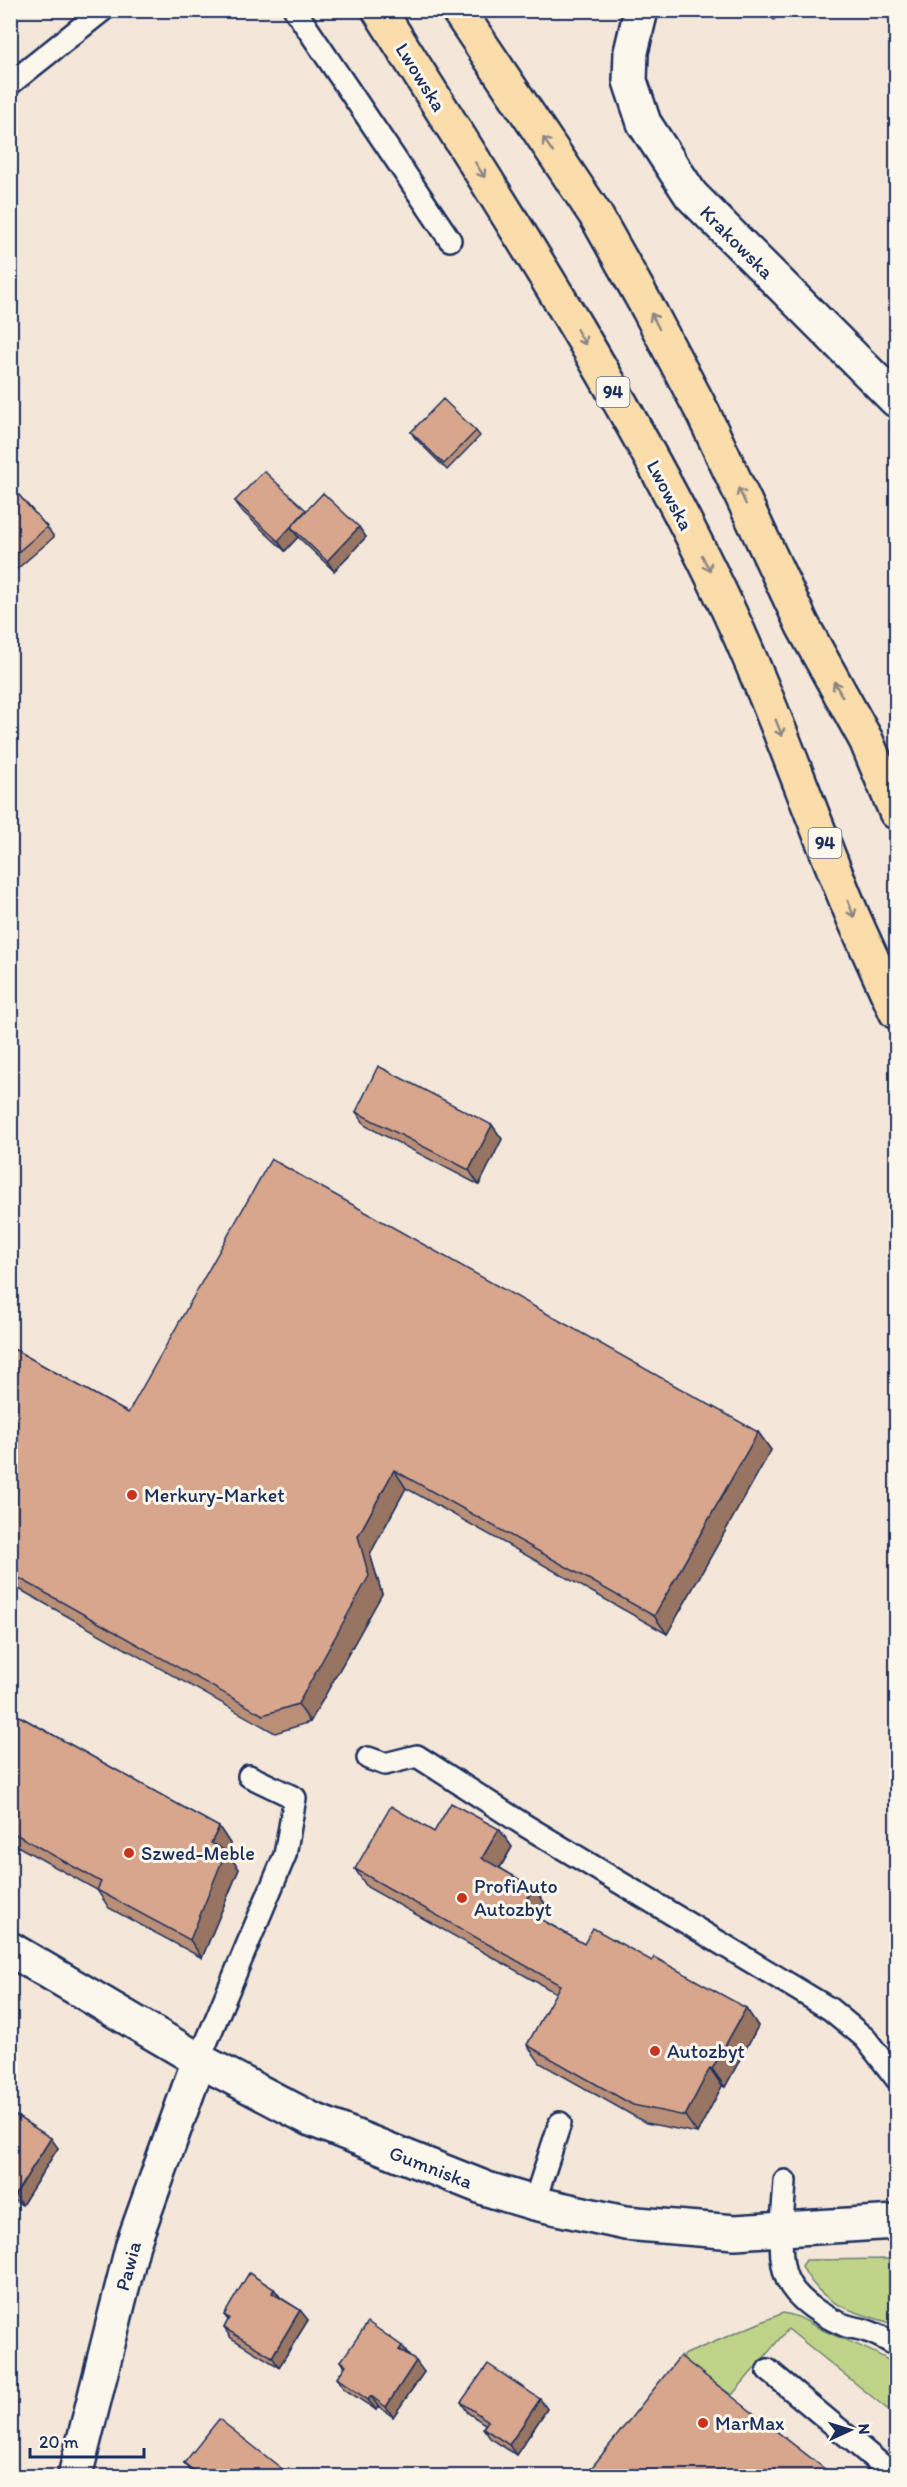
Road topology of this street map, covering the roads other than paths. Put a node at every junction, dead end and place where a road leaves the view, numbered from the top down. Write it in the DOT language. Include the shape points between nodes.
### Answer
graph roads {
  1 [pos="103,10"];
  2 [pos="295,10"];
  3 [pos="379,10"];
  4 [pos="458,10"];
  5 [pos="641,10"];
  6 [pos="10,84"];
  7 [pos="450,240"];
  8 [pos="897,400"];
  9 [pos="897,812"];
  10 [pos="897,1012"];
  11 [pos="368,1758"];
  12 [pos="249,1776"];
  13 [pos="10,1949"];
  14 [pos="199,2060"];
  15 [pos="897,2078"];
  16 [pos="560,2123"];
  17 [pos="785,2181"];
  18 [pos="534,2203"];
  19 [pos="897,2222"];
  20 [pos="782,2230"];
  21 [pos="897,2344"];
  22 [pos="768,2370"];
  23 [pos="75,2476"];
  24 [pos="895,2476"];
  1 -- 6 [label="lane"];
  2 -- 7 [label="lane"];
  3 -- 10 [label="main road, Lwowska / 94, one-way" via="519,231 687,525 757,673 854,918"];
  9 -- 4 [label="main road, one-way" via="867,740 803,626 703,413 639,291 595,214"];
  5 -- 8 [label="street, Krakowska" via="631,52 630,81 644,123 691,195"];
  11 -- 15 [label="lane" via="385,1764 417,1756 830,2009 865,2038"];
  12 -- 14 [label="lane" via="295,1798 285,1855"];
  13 -- 14 [label="street, Gumniska"];
  14 -- 18 [label="street, Gumniska" via="311,2119 488,2189"];
  14 -- 23 [label="street, Pawia" via="133,2244"];
  16 -- 18 [label="lane"];
  17 -- 20 [label="lane"];
  18 -- 20 [label="street, Gumniska" via="663,2228"];
  19 -- 20 [label="street, Gumniska"];
  20 -- 21 [label="lane" via="786,2278 793,2289 831,2319"];
  22 -- 24 [label="lane"];
}
